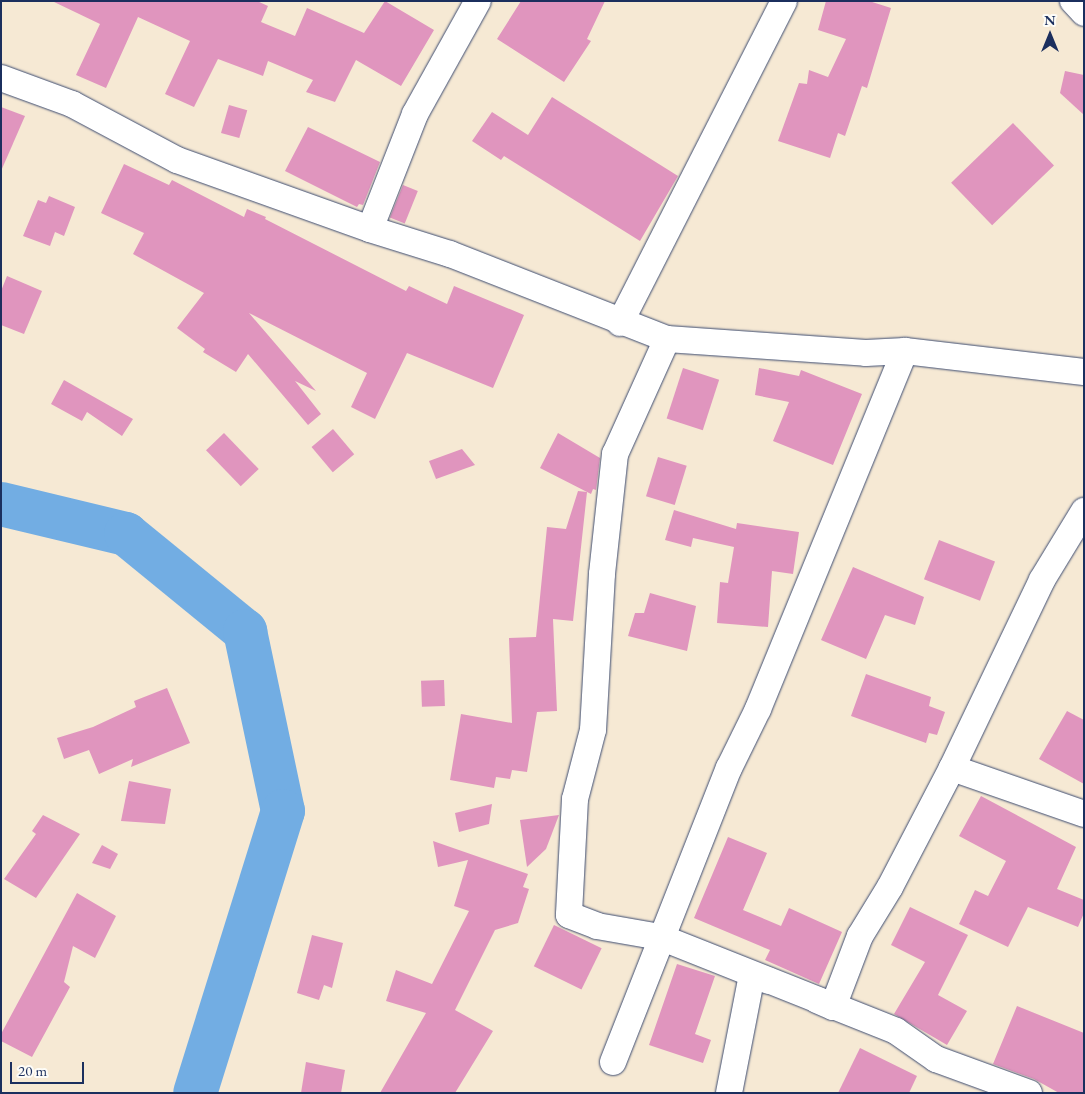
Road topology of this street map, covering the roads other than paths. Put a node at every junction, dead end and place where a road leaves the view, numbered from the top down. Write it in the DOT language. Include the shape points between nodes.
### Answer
graph roads {
  1 [pos="478,1"];
  2 [pos="784,1"];
  3 [pos="1073,1"];
  4 [pos="1084,13"];
  5 [pos="1,78"];
  6 [pos="370,229"];
  7 [pos="620,323"];
  8 [pos="667,339"];
  9 [pos="905,351"];
  10 [pos="1084,372"];
  11 [pos="1084,511"];
  12 [pos="952,768"];
  13 [pos="1084,814"];
  14 [pos="660,937"];
  15 [pos="752,975"];
  16 [pos="833,1006"];
  17 [pos="613,1062"];
  18 [pos="729,1093"];
  19 [pos="1028,1093"];
  1 -- 6 [label="street" via="415,114"];
  2 -- 7 [label="street"];
  3 -- 4 [label="street"];
  5 -- 6 [label="street" via="72,104 176,160"];
  6 -- 7 [label="street" via="450,254"];
  7 -- 8 [label="street"];
  8 -- 9 [label="street" via="866,353"];
  8 -- 14 [label="street" via="615,454 602,574 593,730 575,799 569,915 597,926"];
  9 -- 10 [label="street"];
  9 -- 14 [label="street"];
  11 -- 12 [label="street" via="1042,580"];
  12 -- 13 [label="street"];
  12 -- 16 [label="street" via="890,887 860,936"];
  14 -- 15 [label="street"];
  14 -- 17 [label="street"];
  15 -- 16 [label="street"];
  15 -- 18 [label="street"];
  16 -- 19 [label="street" via="896,1031 936,1059"];
}
